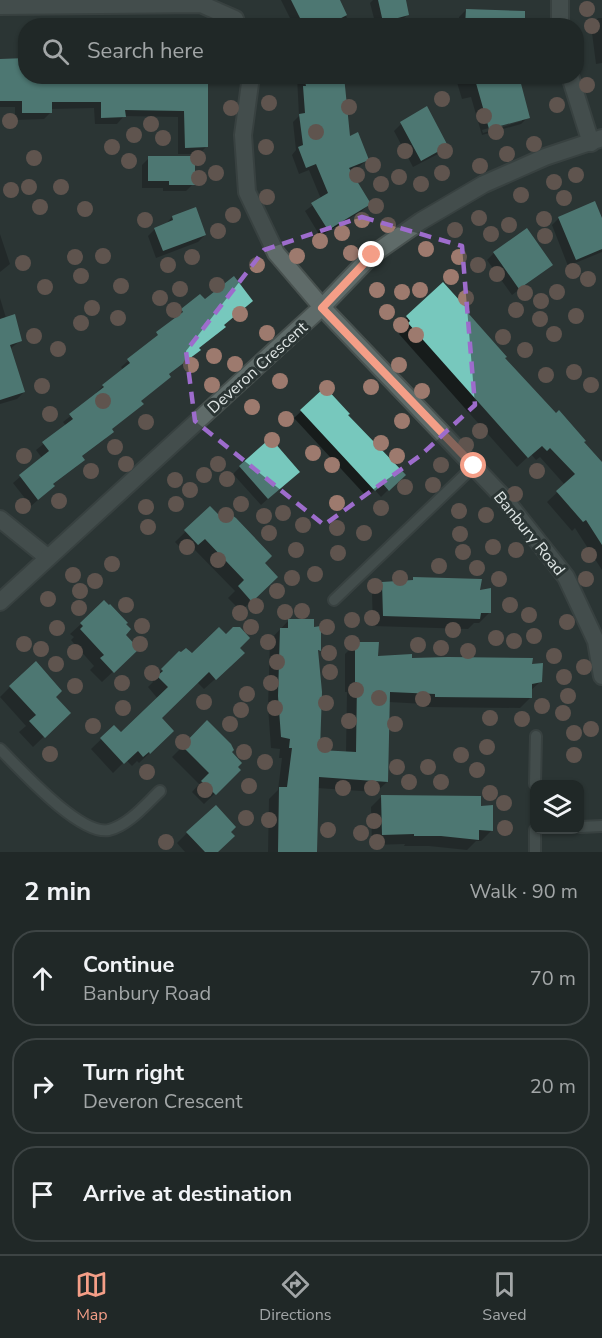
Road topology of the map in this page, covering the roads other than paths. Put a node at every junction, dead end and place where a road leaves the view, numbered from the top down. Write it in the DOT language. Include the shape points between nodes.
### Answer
graph roads {
  1 [pos="560,0"];
  2 [pos="0,6"];
  3 [pos="231,18"];
  4 [pos="560,18"];
  5 [pos="250,84"];
  6 [pos="573,84"];
  7 [pos="597,140"];
  8 [pos="322,308"];
  9 [pos="474,466"];
  10 [pos="0,519"];
  11 [pos="47,557"];
  12 [pos="334,600"];
  13 [pos="0,602"];
  14 [pos="602,676"];
  15 [pos="536,736"];
  16 [pos="0,749"];
  17 [pos="535,780"];
  18 [pos="160,791"];
  19 [pos="602,826"];
  20 [pos="584,827"];
  21 [pos="535,834"];
  22 [pos="535,852"];
  1 -- 4 [label="street"];
  2 -- 3 [label="street" via="201,4"];
  5 -- 8 [label="street, Banbury Road" via="243,135 247,192 276,253"];
  6 -- 7 [label="street"];
  7 -- 8 [label="street, Deveron Crescent" via="545,157 484,184 421,220 372,255"];
  8 -- 9 [label="street, Banbury Road"];
  8 -- 11 [label="street, Deveron Crescent"];
  9 -- 12 [label="lane"];
  9 -- 14 [label="street, Banbury Road" via="566,577 596,640"];
  10 -- 11 [label="street"];
  11 -- 13 [label="street, Deveron Crescent"];
  15 -- 17 [label="lane"];
  16 -- 18 [label="lane" via="71,816 88,827 108,831 123,824"];
  19 -- 20 [label="lane"];
  21 -- 22 [label="lane"];
}
